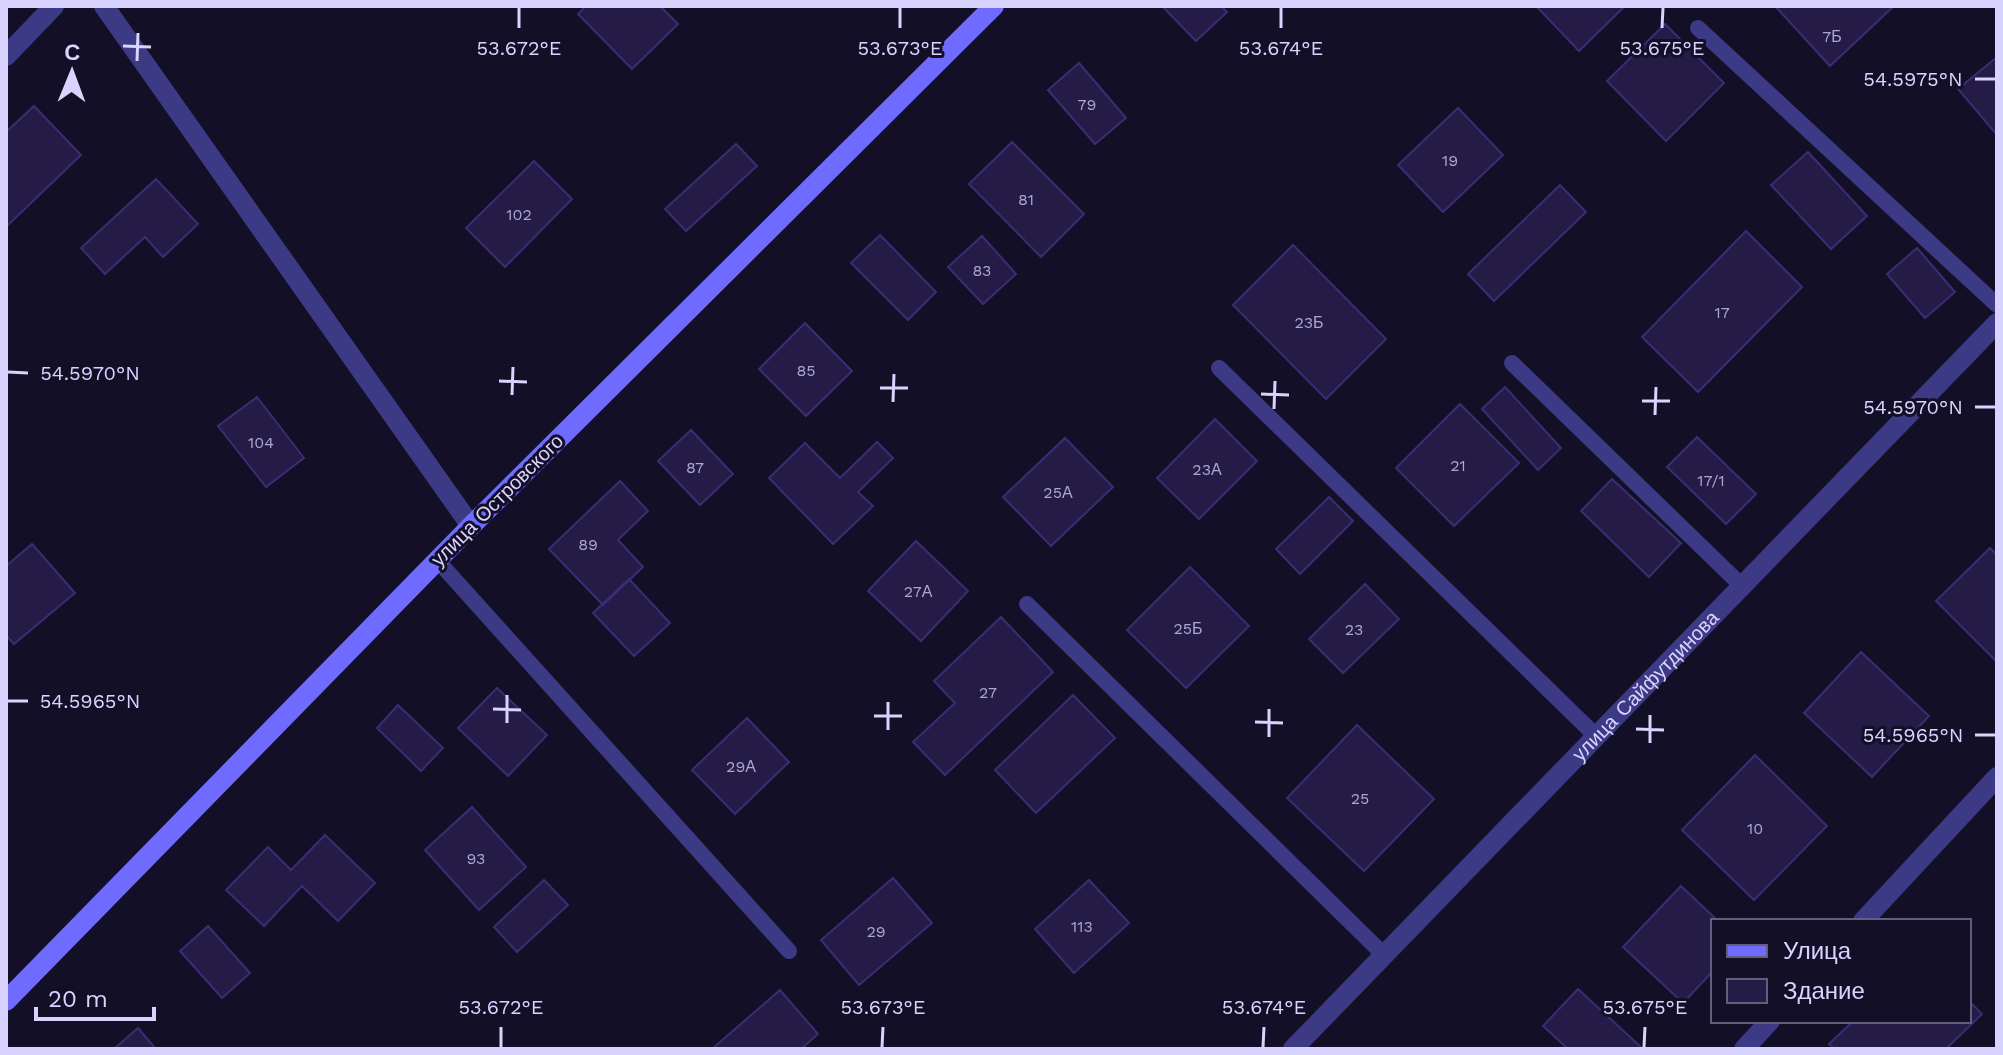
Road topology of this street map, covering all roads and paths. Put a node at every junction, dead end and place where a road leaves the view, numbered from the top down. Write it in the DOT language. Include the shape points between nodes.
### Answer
graph roads {
  1 [pos="54,6"];
  2 [pos="104,6"];
  3 [pos="994,6"];
  4 [pos="1698,28"];
  5 [pos="6,56"];
  6 [pos="1997,305"];
  7 [pos="1997,323"];
  8 [pos="1512,363"];
  9 [pos="1219,368"];
  10 [pos="471,526"];
  11 [pos="437,560"];
  12 [pos="1742,586"];
  13 [pos="1027,604"];
  14 [pos="1596,736"];
  15 [pos="1997,777"];
  16 [pos="1865,919"];
  17 [pos="789,951"];
  18 [pos="1384,955"];
  19 [pos="6,1001"];
  20 [pos="1768,1023"];
  21 [pos="1293,1049"];
  22 [pos="1744,1049"];
  1 -- 5 [label="street"];
  2 -- 10 [label="street"];
  3 -- 10 [label="main road, улица Островского"];
  4 -- 6 [label="lane"];
  7 -- 12 [label="street, улица Сайфутдинова"];
  8 -- 12 [label="lane"];
  9 -- 14 [label="lane"];
  10 -- 11 [label="main road, улица Островского"];
  11 -- 17 [label="lane"];
  11 -- 19 [label="main road, улица Островского"];
  12 -- 14 [label="street, улица Сайфутдинова"];
  13 -- 18 [label="lane"];
  14 -- 18 [label="street, улица Сайфутдинова"];
  15 -- 16 [label="street"];
  18 -- 21 [label="street, улица Сайфутдинова"];
  20 -- 22 [label="street"];
}
